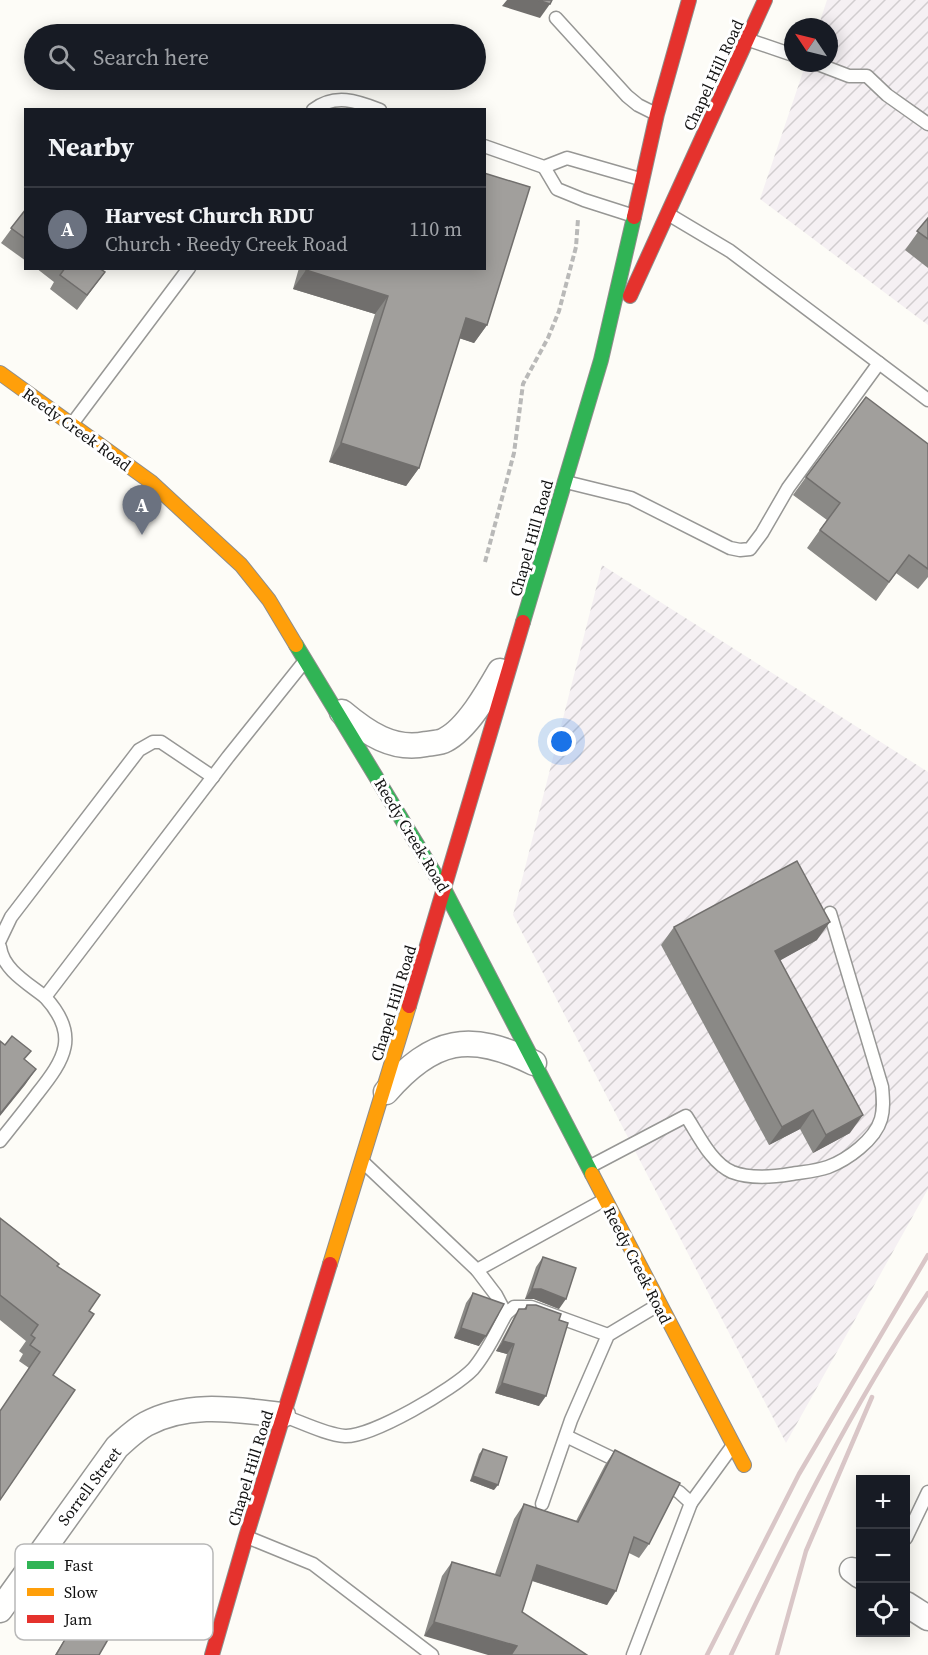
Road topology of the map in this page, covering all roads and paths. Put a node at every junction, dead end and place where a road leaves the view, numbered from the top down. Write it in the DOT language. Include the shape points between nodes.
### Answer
graph roads {
  1 [pos="689,0"];
  2 [pos="765,0"];
  3 [pos="556,18"];
  4 [pos="748,39"];
  5 [pos="784,52"];
  6 [pos="838,72"];
  7 [pos="316,108"];
  8 [pos="375,108"];
  9 [pos="657,114"];
  10 [pos="928,124"];
  11 [pos="486,147"];
  12 [pos="544,167"];
  13 [pos="642,179"];
  14 [pos="667,214"];
  15 [pos="634,216"];
  16 [pos="578,218"];
  17 [pos="187,270"];
  18 [pos="601,360"];
  19 [pos="879,363"];
  20 [pos="0,373"];
  21 [pos="928,400"];
  22 [pos="71,425"];
  23 [pos="565,482"];
  24 [pos="485,562"];
  25 [pos="519,638"];
  26 [pos="306,659"];
  27 [pos="335,706"];
  28 [pos="213,777"];
  29 [pos="444,889"];
  30 [pos="830,914"];
  31 [pos="0,940"];
  32 [pos="0,947"];
  33 [pos="45,997"];
  34 [pos="534,1063"];
  35 [pos="382,1096"];
  36 [pos="0,1142"];
  37 [pos="361,1160"];
  38 [pos="588,1167"];
  39 [pos="605,1199"];
  40 [pos="477,1270"];
  41 [pos="659,1305"];
  42 [pos="506,1314"];
  43 [pos="608,1335"];
  44 [pos="283,1415"];
  45 [pos="566,1436"];
  46 [pos="733,1445"];
  47 [pos="744,1465"];
  48 [pos="632,1468"];
  49 [pos="651,1478"];
  50 [pos="928,1492"];
  51 [pos="692,1503"];
  52 [pos="542,1504"];
  53 [pos="910,1530"];
  54 [pos="246,1537"];
  55 [pos="47,1544"];
  56 [pos="15,1589"];
  57 [pos="910,1607"];
  58 [pos="0,1610"];
  59 [pos="928,1618"];
  60 [pos="212,1655"];
  61 [pos="432,1655"];
  62 [pos="633,1655"];
  1 -- 9 [label="main road, Chapel Hill Road"];
  2 -- 4 [label="main road, Chapel Hill Road"];
  3 -- 9 [label="lane" via="627,96"];
  4 -- 5 [label="lane"];
  4 -- 14 [label="main road, Chapel Hill Road"];
  6 -- 10 [label="lane" via="867,76"];
  7 -- 8 [label="lane" via="335,99 352,99"];
  9 -- 13 [label="main road, Chapel Hill Road"];
  11 -- 12 [label="lane"];
  12 -- 13 [label="lane" via="567,158"];
  12 -- 15 [label="lane" via="557,189"];
  13 -- 15 [label="main road, Chapel Hill Road"];
  14 -- 18 [label="main road, Chapel Hill Road"];
  14 -- 19 [label="lane" via="730,251"];
  15 -- 18 [label="main road, Chapel Hill Road"];
  16 -- 24 [label="path" via="576,248 559,311 523,384 514,453"];
  17 -- 22 [label="lane"];
  18 -- 23 [label="main road, Chapel Hill Road"];
  19 -- 21 [label="lane"];
  19 -- 23 [label="lane" via="788,488 750,549 730,548 631,498"];
  20 -- 22 [label="main road, Reedy Creek Road"];
  22 -- 26 [label="main road, Reedy Creek Road" via="151,482 241,565 269,600"];
  23 -- 25 [label="main road, Chapel Hill Road"];
  25 -- 27 [label="street, Reedy Creek Road" via="481,702 444,740 397,745 369,733"];
  25 -- 29 [label="main road, Chapel Hill Road"];
  26 -- 27 [label="main road, Reedy Creek Road"];
  26 -- 28 [label="lane"];
  27 -- 29 [label="main road, Reedy Creek Road"];
  28 -- 31 [label="lane" via="161,742 139,750 11,917"];
  28 -- 33 [label="lane"];
  29 -- 34 [label="main road, Reedy Creek Road"];
  29 -- 35 [label="main road, Chapel Hill Road"];
  30 -- 38 [label="lane" via="882,1088 880,1122 864,1144 849,1157 827,1167 749,1177 731,1171 715,1159 686,1116"];
  32 -- 33 [label="lane" via="13,972"];
  33 -- 36 [label="lane" via="63,1021 62,1058"];
  34 -- 35 [label="street" via="510,1051 457,1043 426,1055"];
  34 -- 38 [label="main road, Reedy Creek Road"];
  35 -- 37 [label="main road, Chapel Hill Road"];
  37 -- 40 [label="lane"];
  37 -- 44 [label="main road, Chapel Hill Road"];
  38 -- 39 [label="main road, Reedy Creek Road"];
  39 -- 40 [label="lane"];
  39 -- 41 [label="main road, Reedy Creek Road"];
  40 -- 42 [label="lane"];
  41 -- 43 [label="lane"];
  41 -- 46 [label="main road, Reedy Creek Road"];
  42 -- 43 [label="lane" via="514,1307 531,1307"];
  42 -- 44 [label="lane" via="475,1367 462,1380 375,1429 342,1436"];
  43 -- 45 [label="lane"];
  44 -- 54 [label="main road, Chapel Hill Road"];
  44 -- 55 [label="street, Sorrell Street" via="195,1409 172,1414 140,1429 117,1447"];
  45 -- 48 [label="lane"];
  45 -- 52 [label="lane"];
  46 -- 47 [label="main road, Reedy Creek Road"];
  46 -- 51 [label="lane"];
  49 -- 51 [label="lane"];
  50 -- 53 [label="lane"];
  51 -- 62 [label="lane"];
  54 -- 60 [label="main road, Chapel Hill Road"];
  54 -- 61 [label="lane" via="313,1564"];
  56 -- 58 [label="street, Sorrell Street"];
  57 -- 59 [label="street"];
}
